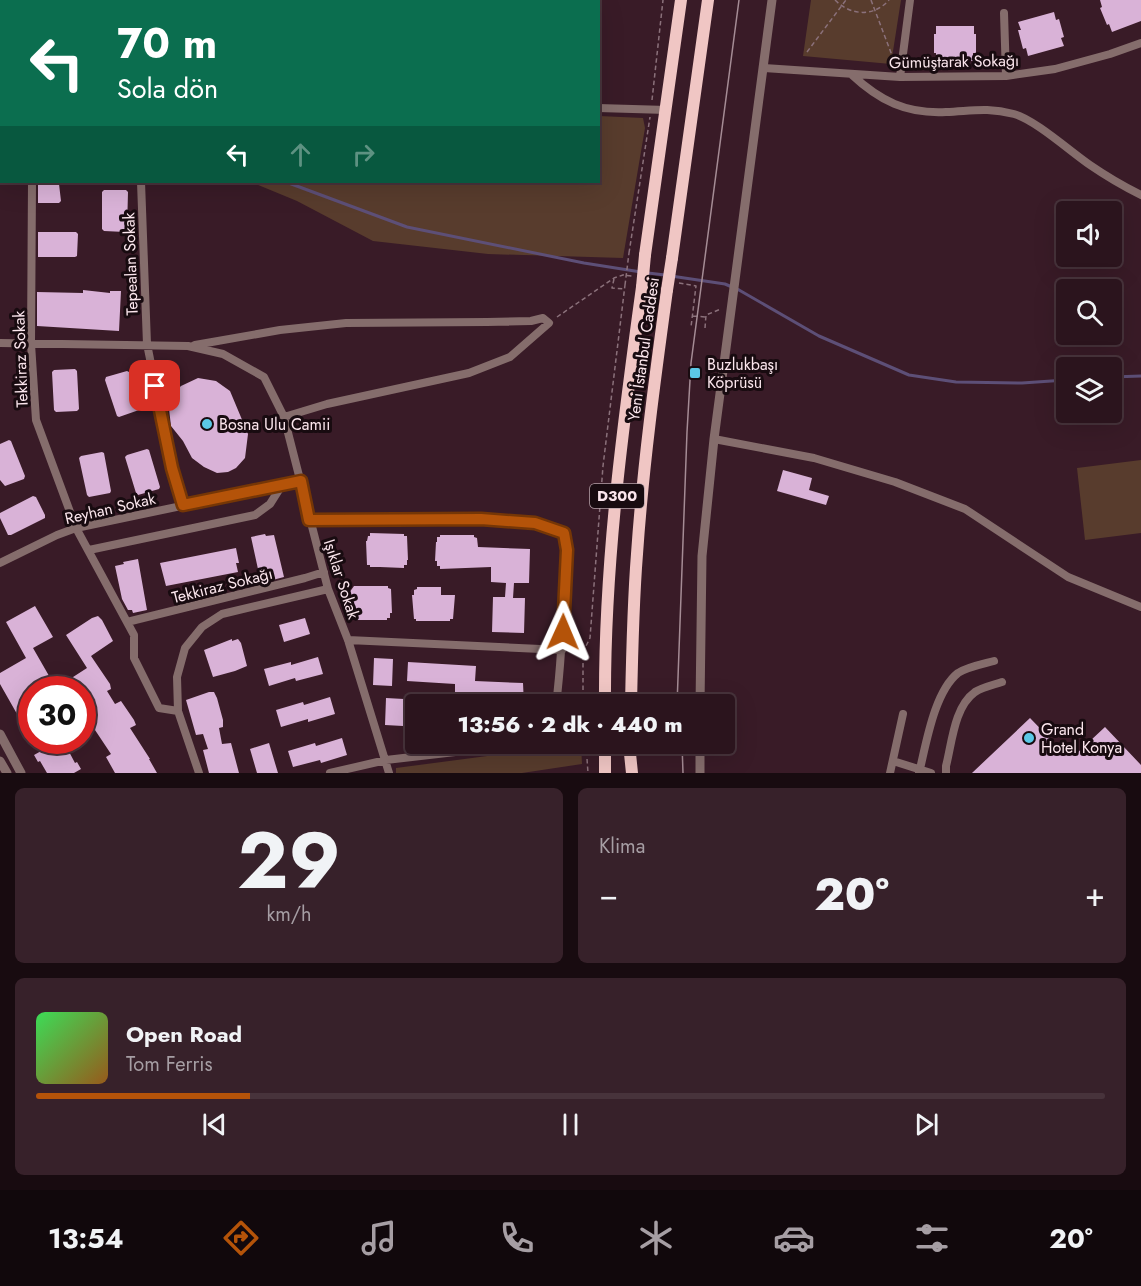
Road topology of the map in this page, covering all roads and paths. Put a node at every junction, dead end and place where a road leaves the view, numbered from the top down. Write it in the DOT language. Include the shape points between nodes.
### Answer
graph roads {
  1 [pos="663,0"];
  2 [pos="681,0"];
  3 [pos="708,0"];
  4 [pos="772,0"];
  5 [pos="836,0"];
  6 [pos="846,0"];
  7 [pos="872,0"];
  8 [pos="889,0"];
  9 [pos="910,0"];
  10 [pos="842,6"];
  11 [pos="875,10"];
  12 [pos="1004,13"];
  13 [pos="1141,43"];
  14 [pos="807,52"];
  15 [pos="764,68"];
  16 [pos="851,74"];
  17 [pos="900,76"];
  18 [pos="1006,76"];
  19 [pos="600,108"];
  20 [pos="651,110"];
  21 [pos="667,110"];
  22 [pos="32,183"];
  23 [pos="141,183"];
  24 [pos="1141,195"];
  25 [pos="614,278"];
  26 [pos="641,282"];
  27 [pos="672,286"];
  28 [pos="625,289"];
  29 [pos="733,302"];
  30 [pos="692,316"];
  31 [pos="706,317"];
  32 [pos="549,323"];
  33 [pos="691,327"];
  34 [pos="705,328"];
  35 [pos="0,343"];
  36 [pos="31,344"];
  37 [pos="147,344"];
  38 [pos="188,346"];
  39 [pos="284,417"];
  40 [pos="714,439"];
  41 [pos="301,481"];
  42 [pos="282,485"];
  43 [pos="183,505"];
  44 [pos="309,520"];
  45 [pos="76,528"];
  46 [pos="89,550"];
  47 [pos="0,563"];
  48 [pos="324,572"];
  49 [pos="328,589"];
  50 [pos="1141,607"];
  51 [pos="127,622"];
  52 [pos="348,640"];
  53 [pos="562,650"];
  54 [pos="994,660"];
  55 [pos="1002,682"];
  56 [pos="557,694"];
  57 [pos="583,694"];
  58 [pos="603,694"];
  59 [pos="631,694"];
  60 [pos="700,694"];
  61 [pos="178,711"];
  62 [pos="903,714"];
  63 [pos="0,734"];
  64 [pos="438,754"];
  65 [pos="587,754"];
  66 [pos="604,754"];
  67 [pos="630,754"];
  68 [pos="700,754"];
  69 [pos="386,760"];
  70 [pos="0,761"];
  71 [pos="893,761"];
  72 [pos="919,771"];
  73 [pos="602,772"];
  74 [pos="7,773"];
  75 [pos="21,773"];
  76 [pos="199,773"];
  77 [pos="330,773"];
  78 [pos="389,773"];
  79 [pos="588,773"];
  80 [pos="632,773"];
  81 [pos="700,773"];
  82 [pos="890,773"];
  83 [pos="931,773"];
  84 [pos="946,773"];
  1 -- 20 [label="path"];
  2 -- 21 [label="highway, Yeni İstanbul Caddesi / D300"];
  3 -- 27 [label="highway, Yeni İstanbul Caddesi / D300, bridge" via="672,258"];
  4 -- 15 [label="street"];
  5 -- 10 [label="path"];
  6 -- 10 [label="path"];
  7 -- 11 [label="path"];
  8 -- 11 [label="path"];
  9 -- 17 [label="street"];
  10 -- 11 [label="path" via="856,12"];
  10 -- 14 [label="path"];
  11 -- 17 [label="path"];
  12 -- 18 [label="street"];
  13 -- 18 [label="street, Gümüştarak Sokağı" via="1055,69"];
  15 -- 16 [label="street, Gümüştarak Sokağı"];
  15 -- 29 [label="street"];
  16 -- 17 [label="street, Gümüştarak Sokağı"];
  16 -- 24 [label="street" via="888,103 910,110 986,108 1017,114 1089,165"];
  17 -- 18 [label="street, Gümüştarak Sokağı"];
  19 -- 20 [label="street"];
  20 -- 21 [label="street"];
  20 -- 28 [label="path, bridge"];
  21 -- 26 [label="highway, Yeni İstanbul Caddesi / D300, bridge"];
  22 -- 36 [label="street, Tekkiraz Sokak"];
  23 -- 37 [label="street, Tepealan Sokak"];
  25 -- 26 [label="path" via="622,275"];
  25 -- 28 [label="path" via="612,288"];
  25 -- 32 [label="path"];
  26 -- 58 [label="highway, Yeni İstanbul Caddesi / D300" via="610,568"];
  27 -- 30 [label="path" via="696,286"];
  27 -- 59 [label="highway, Yeni İstanbul Caddesi / D300" via="640,511"];
  28 -- 57 [label="path" via="603,466 590,638 583,652"];
  29 -- 31 [label="path"];
  29 -- 40 [label="street"];
  30 -- 31 [label="path"];
  30 -- 33 [label="path"];
  31 -- 34 [label="path"];
  32 -- 38 [label="street" via="543,318 346,323"];
  32 -- 39 [label="street" via="510,357 469,373"];
  35 -- 36 [label="street, Işıklar Sokak"];
  36 -- 37 [label="street, Işıklar Sokak"];
  36 -- 45 [label="street, Tekkiraz Sokak" via="36,420"];
  37 -- 38 [label="street, Işıklar Sokak"];
  37 -- 43 [label="street, Tepealan Sokak"];
  38 -- 39 [label="street, Işıklar Sokak" via="223,354 264,377"];
  39 -- 41 [label="street, Işıklar Sokak"];
  40 -- 50 [label="street" via="813,458 895,482 965,509 1068,578"];
  40 -- 60 [label="street" via="702,556"];
  41 -- 42 [label="street, Reyhan Sokak"];
  41 -- 44 [label="street, Işıklar Sokak"];
  42 -- 43 [label="street, Reyhan Sokak"];
  42 -- 46 [label="street" via="270,504 255,515"];
  43 -- 45 [label="street, Reyhan Sokak"];
  44 -- 48 [label="street, Işıklar Sokak"];
  44 -- 53 [label="street" via="481,519 535,523 564,533 567,550"];
  45 -- 46 [label="street"];
  45 -- 47 [label="street, Reyhan Sokak"];
  46 -- 51 [label="street"];
  48 -- 49 [label="street, Işıklar Sokak"];
  48 -- 51 [label="street, Tekkiraz Sokağı"];
  49 -- 52 [label="street, Işıklar Sokak"];
  49 -- 61 [label="street" via="222,614 202,627 185,648 177,677"];
  51 -- 61 [label="street" via="134,635 134,658 159,708"];
  52 -- 53 [label="street"];
  52 -- 69 [label="street, Işıklar Sokak"];
  53 -- 56 [label="street"];
  54 -- 72 [label="street" via="959,673 942,692"];
  55 -- 84 [label="street" via="977,690 961,708"];
  61 -- 76 [label="street"];
  62 -- 71 [label="street"];
  63 -- 75 [label="street"];
  64 -- 69 [label="street"];
  65 -- 79 [label="path"];
  66 -- 73 [label="highway"];
  67 -- 80 [label="highway"];
  68 -- 81 [label="street"];
  69 -- 77 [label="street"];
  69 -- 78 [label="street, Işıklar Sokak"];
  70 -- 74 [label="street"];
  71 -- 72 [label="street"];
  71 -- 82 [label="street"];
  72 -- 83 [label="street"];
}
